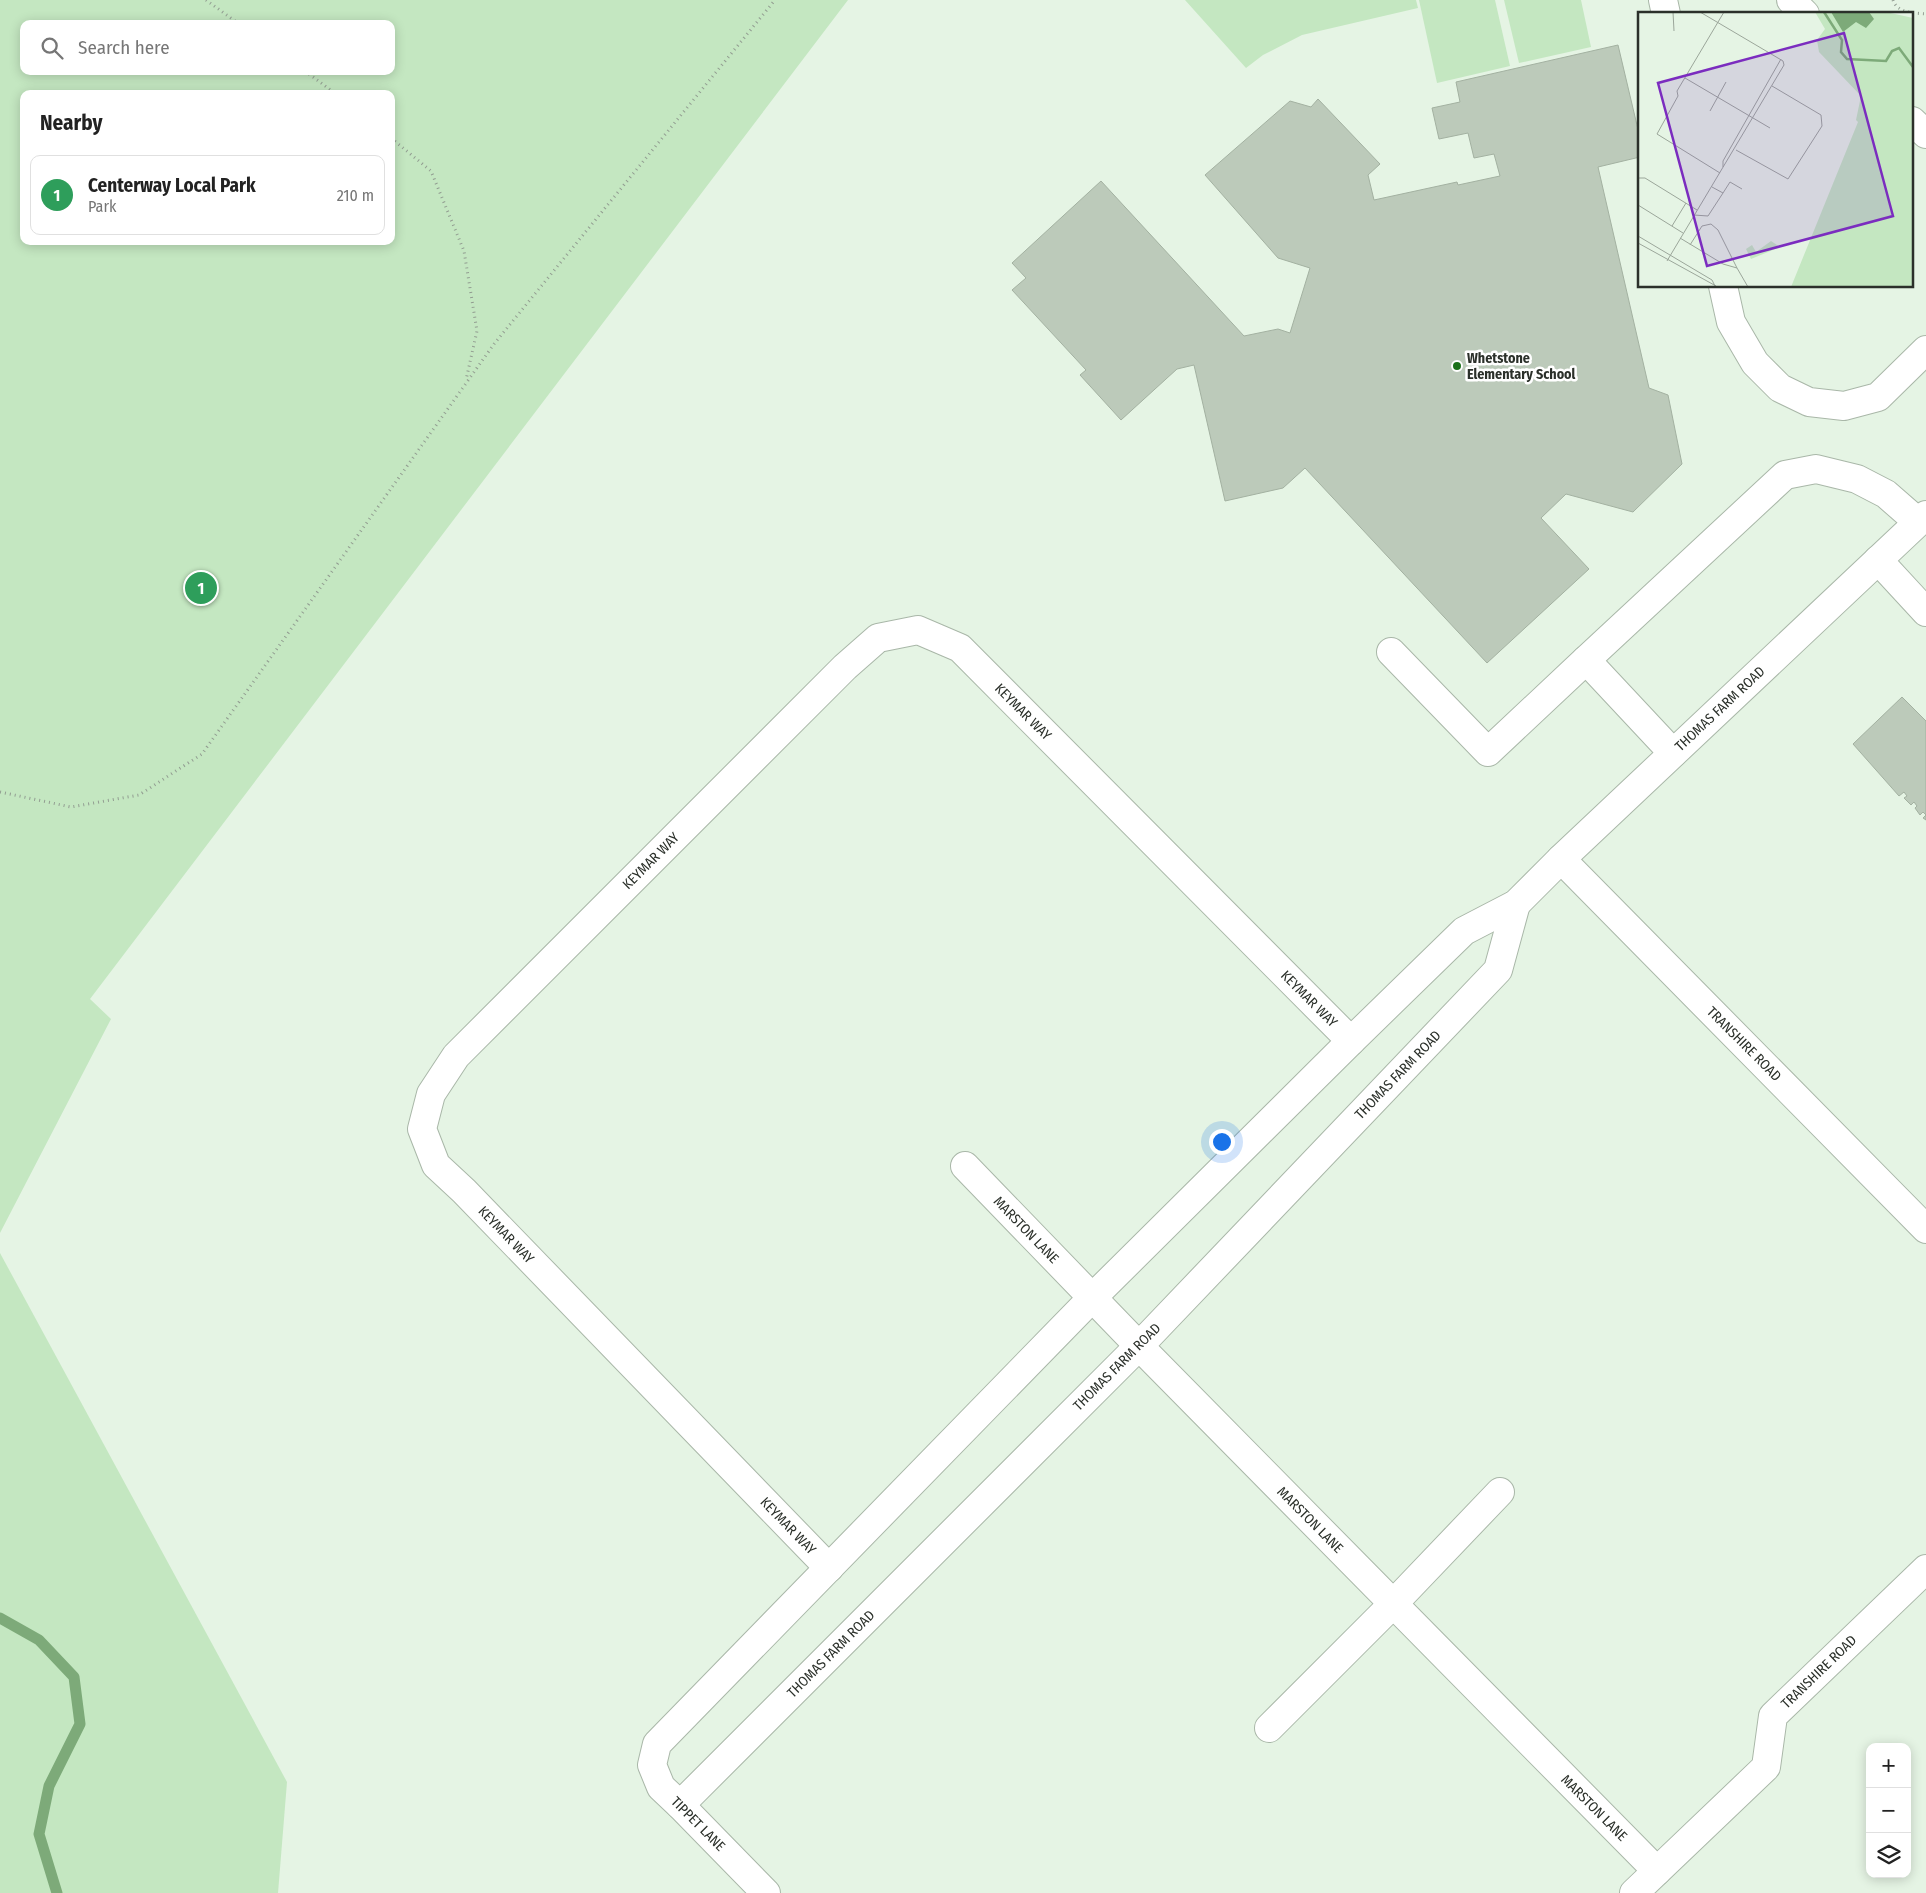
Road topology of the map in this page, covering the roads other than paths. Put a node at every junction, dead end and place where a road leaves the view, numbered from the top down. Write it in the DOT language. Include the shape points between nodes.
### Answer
graph roads {
  1 [pos="1792,0"];
  2 [pos="1803,12"];
  3 [pos="1914,123"];
  4 [pos="1926,134"];
  5 [pos="1724,288"];
  6 [pos="1926,350"];
  7 [pos="1922,519"];
  8 [pos="1878,560"];
  9 [pos="1926,612"];
  10 [pos="1391,652"];
  11 [pos="1586,660"];
  12 [pos="1674,753"];
  13 [pos="1561,859"];
  14 [pos="1516,904"];
  15 [pos="1351,1041"];
  16 [pos="965,1166"];
  17 [pos="1926,1228"];
  18 [pos="1092,1298"];
  19 [pos="1139,1346"];
  20 [pos="1500,1492"];
  21 [pos="829,1568"];
  22 [pos="1926,1569"];
  23 [pos="1393,1604"];
  24 [pos="1269,1728"];
  25 [pos="657,1744"];
  26 [pos="680,1804"];
  27 [pos="1657,1871"];
  28 [pos="766,1893"];
  29 [pos="1634,1893"];
  1 -- 2 [label="street"];
  3 -- 4 [label="street"];
  5 -- 6 [label="street" via="1731,322 1755,363 1780,388 1809,402 1844,406 1878,397"];
  7 -- 8 [label="street, THOMAS FARM ROAD"];
  7 -- 11 [label="street" via="1857,479 1816,469 1785,475"];
  8 -- 9 [label="street"];
  8 -- 12 [label="street, THOMAS FARM ROAD"];
  10 -- 11 [label="street" via="1488,752"];
  11 -- 12 [label="street"];
  12 -- 13 [label="street, THOMAS FARM ROAD"];
  13 -- 14 [label="street, THOMAS FARM ROAD"];
  13 -- 17 [label="street, TRANSHIRE ROAD"];
  14 -- 15 [label="street, THOMAS FARM ROAD" via="1464,931"];
  14 -- 19 [label="street, THOMAS FARM ROAD" via="1498,970"];
  15 -- 18 [label="street, THOMAS FARM ROAD"];
  15 -- 21 [label="street, KEYMAR WAY" via="960,648 918,630 878,638 845,667 456,1056 431,1094 422,1129 436,1165"];
  16 -- 18 [label="street, MARSTON LANE"];
  18 -- 19 [label="street, MARSTON LANE"];
  18 -- 21 [label="street, THOMAS FARM ROAD"];
  19 -- 23 [label="street, MARSTON LANE"];
  19 -- 26 [label="street, THOMAS FARM ROAD"];
  20 -- 23 [label="street"];
  21 -- 25 [label="street, THOMAS FARM ROAD"];
  22 -- 27 [label="street, TRANSHIRE ROAD" via="1773,1716 1766,1767"];
  23 -- 24 [label="street"];
  23 -- 27 [label="street, MARSTON LANE"];
  25 -- 26 [label="street, TIPPET LANE" via="652,1765 660,1787"];
  26 -- 28 [label="street, TIPPET LANE"];
  27 -- 29 [label="street, TRANSHIRE ROAD"];
}
